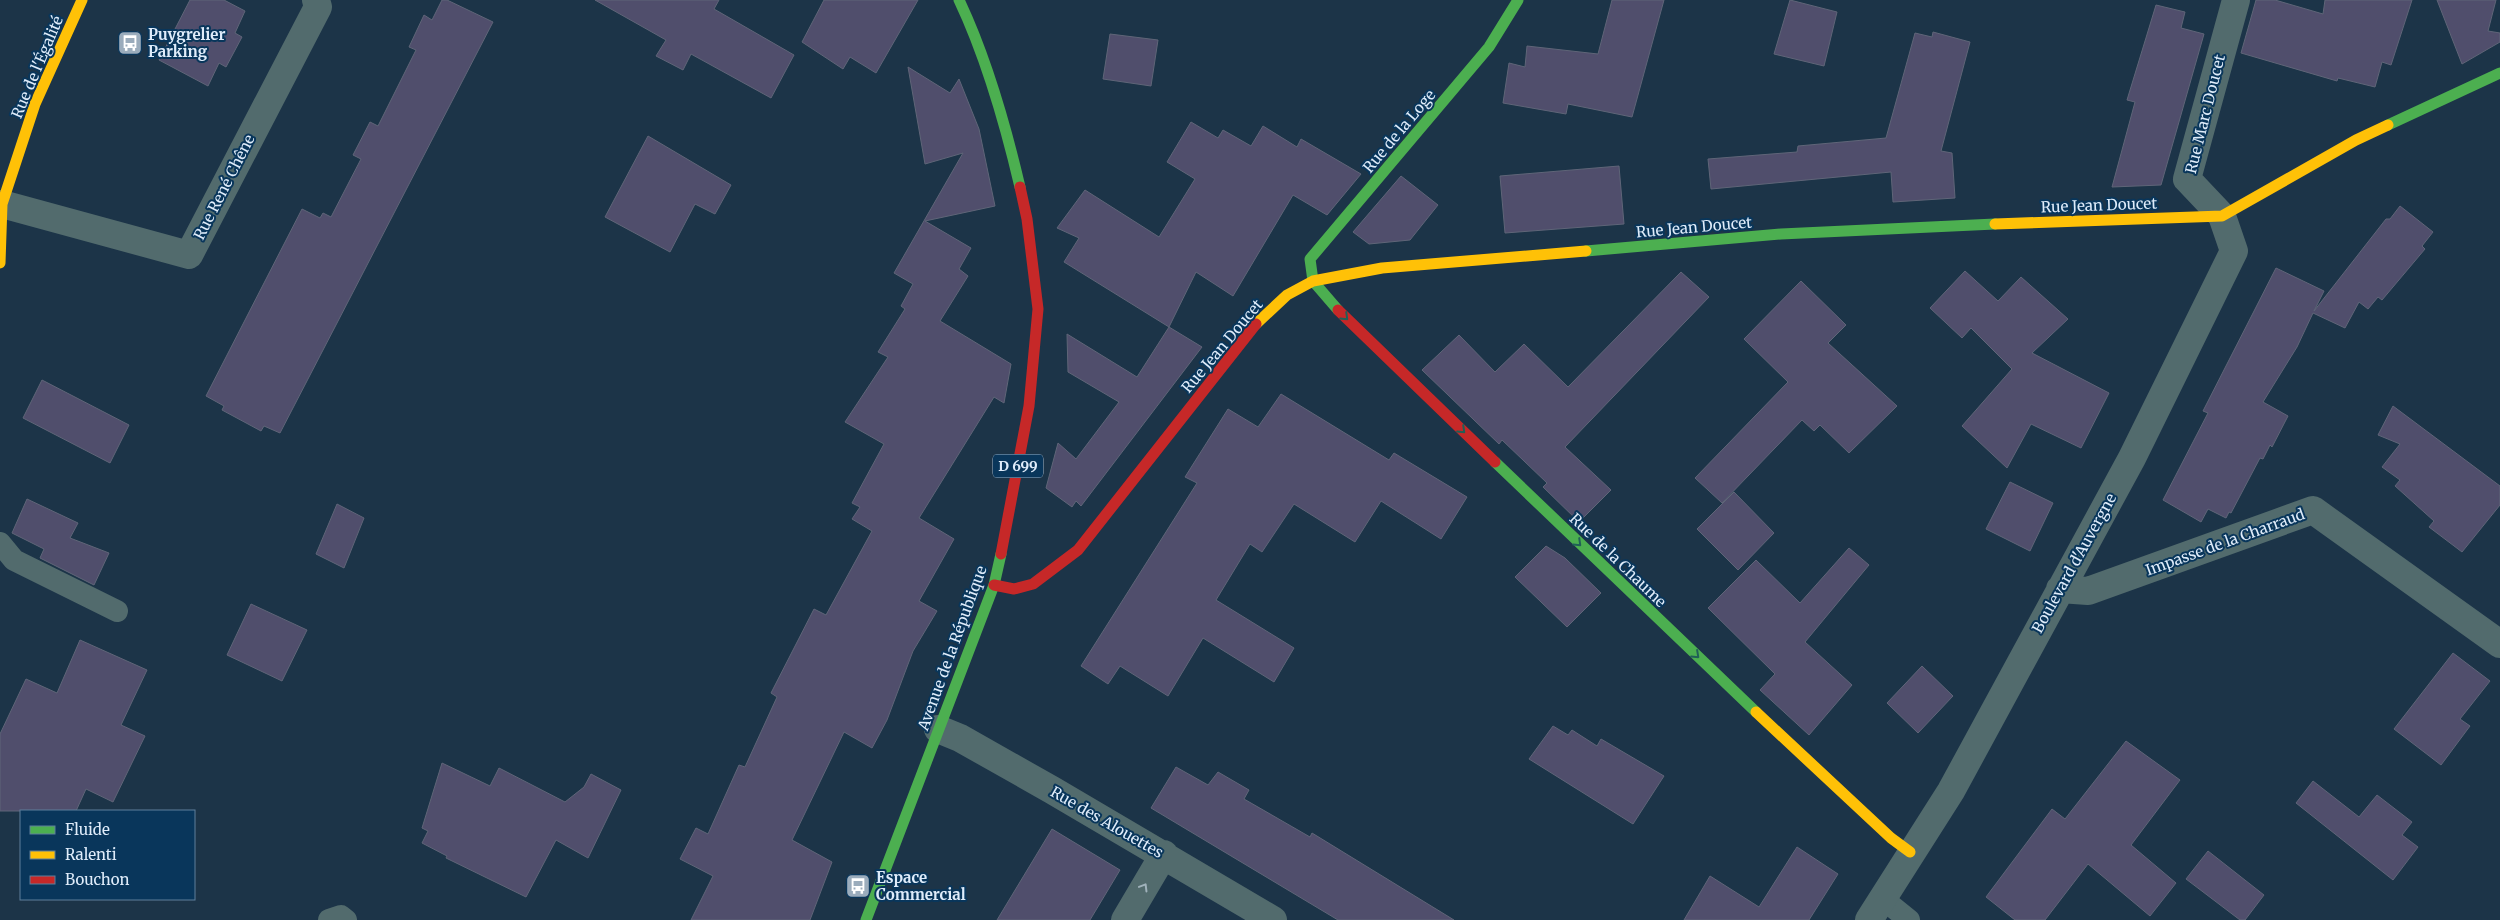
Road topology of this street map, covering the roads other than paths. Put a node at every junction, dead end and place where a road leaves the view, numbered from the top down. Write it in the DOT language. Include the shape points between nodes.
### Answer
graph roads {
  1 [pos="82,0"];
  2 [pos="316,0"];
  3 [pos="959,0"];
  4 [pos="1518,0"];
  5 [pos="2236,0"];
  6 [pos="2500,73"];
  7 [pos="1,205"];
  8 [pos="2222,216"];
  9 [pos="0,263"];
  10 [pos="1313,280"];
  11 [pos="0,543"];
  12 [pos="994,585"];
  13 [pos="2060,589"];
  14 [pos="117,611"];
  15 [pos="2500,644"];
  16 [pos="938,729"];
  17 [pos="1910,852"];
  18 [pos="1164,854"];
  19 [pos="1876,910"];
  20 [pos="328,920"];
  21 [pos="346,920"];
  22 [pos="866,920"];
  23 [pos="1125,920"];
  24 [pos="1273,920"];
  25 [pos="1909,920"];
  1 -- 7 [label="street, Rue de l'Égalité" via="35,104"];
  2 -- 7 [label="street, Rue René Chêne" via="318,7 189,255"];
  3 -- 12 [label="street, Avenue de la République / D 699" via="1006,128 1027,219 1038,309 1029,406"];
  4 -- 10 [label="street, Rue de la Loge" via="1488,47 1310,259"];
  5 -- 8 [label="street, Rue Marc Doucet" via="2187,179"];
  6 -- 8 [label="street, Rue Jean Doucet" via="2356,140"];
  7 -- 9 [label="street, Rue de l'Égalité"];
  8 -- 10 [label="street, Rue Jean Doucet" via="1781,234 1382,268"];
  8 -- 13 [label="street, Boulevard d'Auvergne" via="2234,251 2132,458"];
  10 -- 12 [label="street, Rue Jean Doucet" via="1262,316 1078,550 1033,584 1014,589"];
  10 -- 17 [label="street, Rue de la Chaume, one-way" via="1330,302 1611,575 1891,838"];
  11 -- 14 [label="lane" via="14,560"];
  12 -- 16 [label="street, Avenue de la République / D 699"];
  13 -- 15 [label="street, Impasse de la Charraud" via="2088,591 2313,510"];
  13 -- 17 [label="street, Boulevard d'Auvergne" via="1951,791"];
  16 -- 18 [label="street, Rue des Alouettes" via="960,738"];
  16 -- 22 [label="street, Avenue de la République / D 699"];
  17 -- 19 [label="street, Boulevard d'Auvergne"];
  23 -- 18 [label="street, one-way"];
  18 -- 24 [label="street, Rue des Alouettes"];
  19 -- 25 [label="lane, Boulevard d'Auvergne"];
  20 -- 21 [label="lane" via="340,916"];
}
